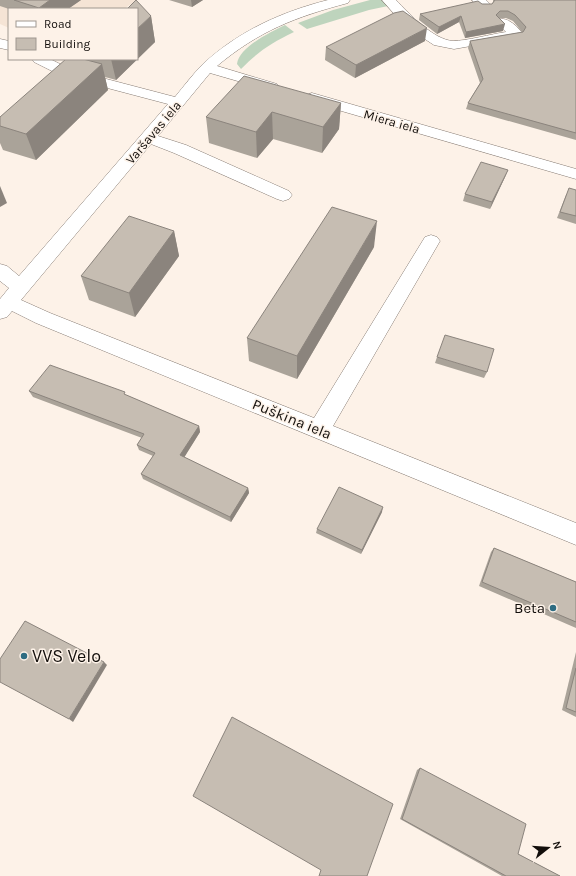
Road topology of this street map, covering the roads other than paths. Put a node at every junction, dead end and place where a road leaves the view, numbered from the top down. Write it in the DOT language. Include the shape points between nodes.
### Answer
graph roads {
  1 [pos="343,0"];
  2 [pos="389,0"];
  3 [pos="322,2"];
  4 [pos="503,22"];
  5 [pos="42,60"];
  6 [pos="208,68"];
  7 [pos="178,102"];
  8 [pos="148,138"];
  9 [pos="576,174"];
  10 [pos="283,195"];
  11 [pos="431,241"];
  12 [pos="0,271"];
  13 [pos="10,301"];
  14 [pos="319,430"];
  15 [pos="576,534"];
  1 -- 3 [label="street, Varšavas iela"];
  2 -- 4 [label="street" via="410,23 439,42 454,45 516,34"];
  3 -- 6 [label="street, Varšavas iela" via="255,32 234,45"];
  5 -- 7 [label="street" via="67,73"];
  6 -- 7 [label="street, Varšavas iela"];
  6 -- 9 [label="street, Miera iela"];
  7 -- 8 [label="street, Varšavas iela"];
  8 -- 10 [label="street" via="180,149"];
  8 -- 13 [label="street, Varšavas iela"];
  11 -- 14 [label="street"];
  12 -- 13 [label="street, Puškina iela"];
  13 -- 14 [label="street, Puškina iela" via="43,318"];
  14 -- 15 [label="street, Puškina iela"];
}
